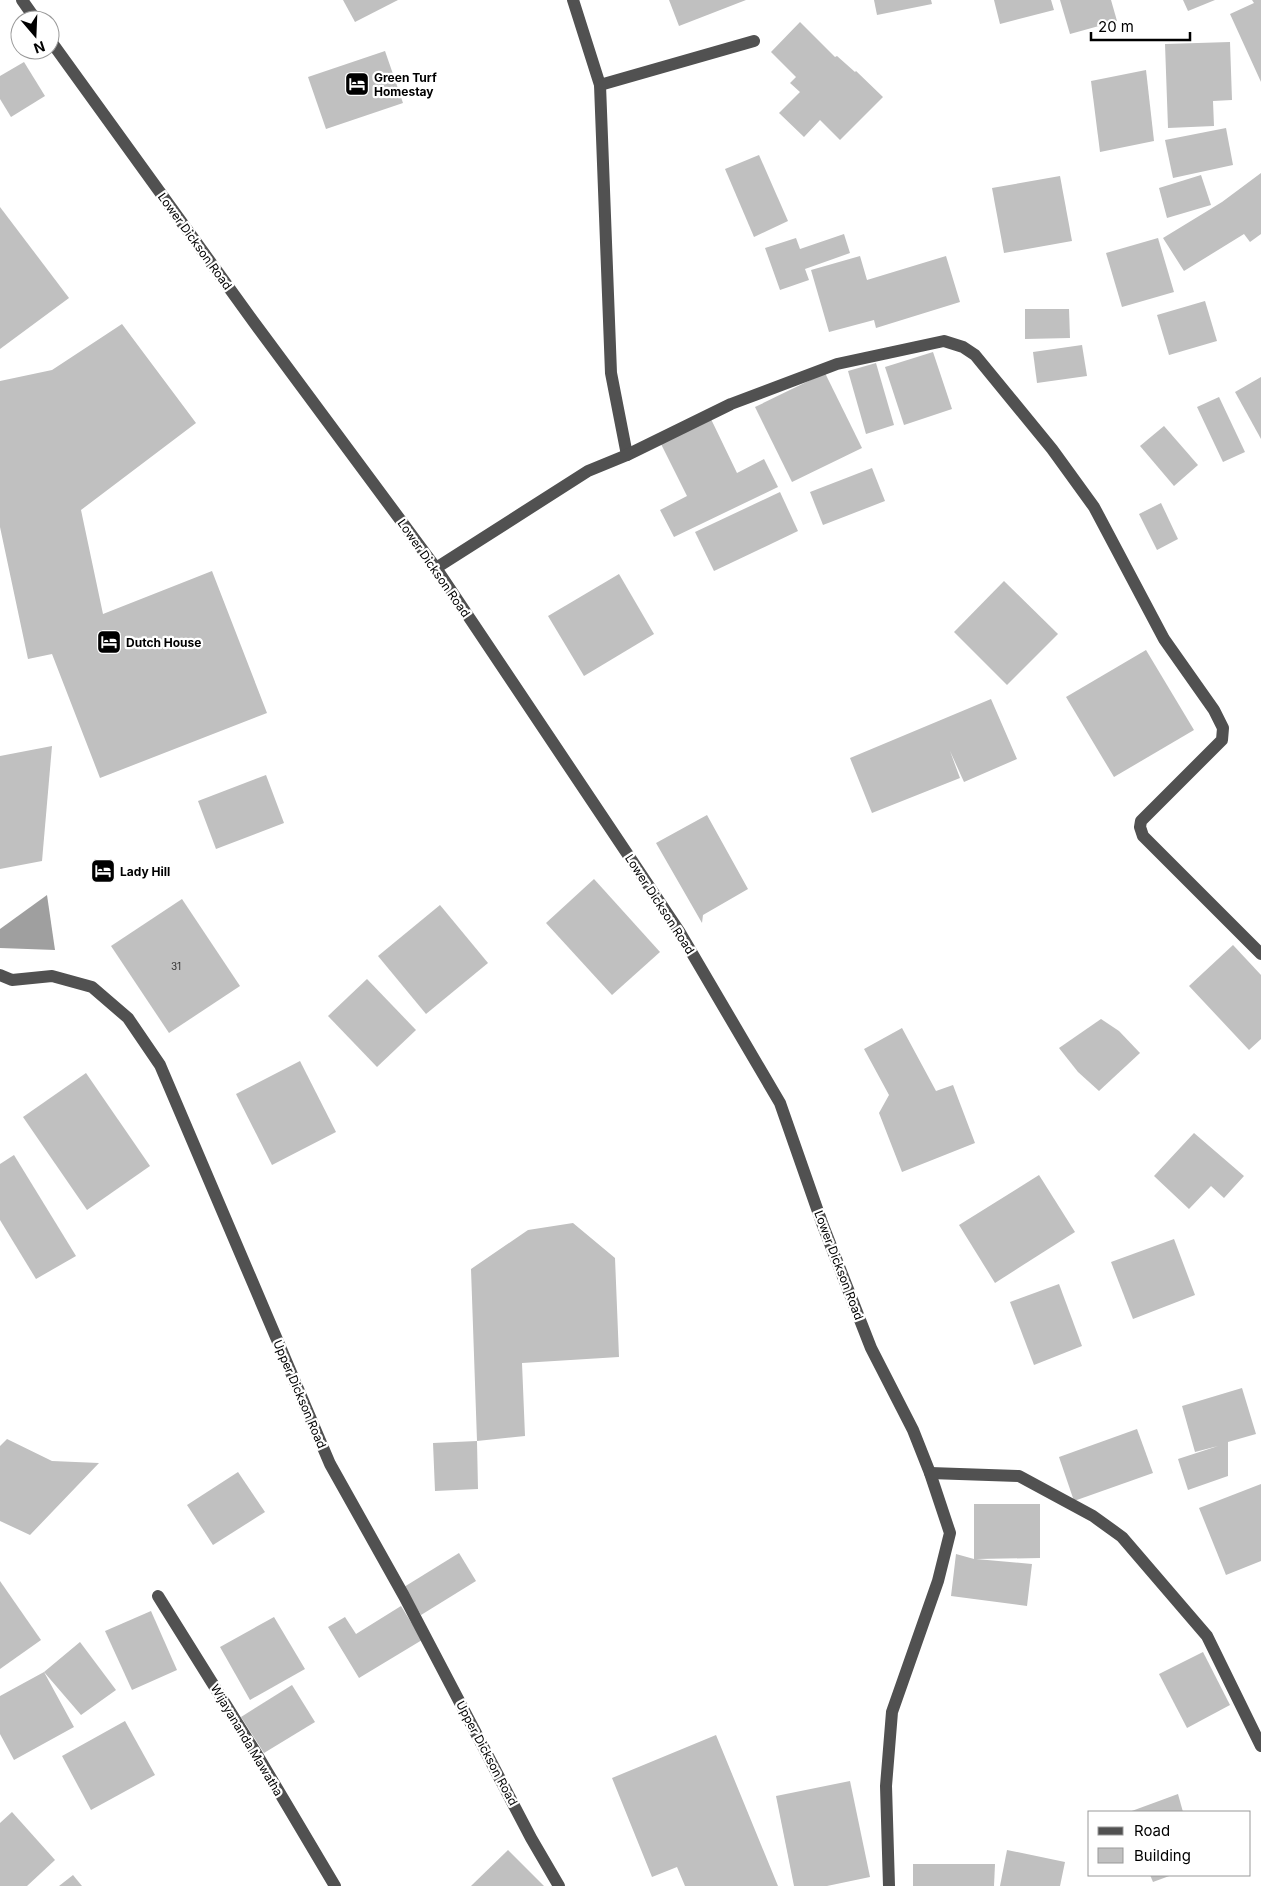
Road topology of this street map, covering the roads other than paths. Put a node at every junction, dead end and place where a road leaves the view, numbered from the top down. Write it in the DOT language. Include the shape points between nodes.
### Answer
graph roads {
  1 [pos="573,0"];
  2 [pos="754,41"];
  3 [pos="60,54"];
  4 [pos="600,85"];
  5 [pos="627,454"];
  6 [pos="436,568"];
  7 [pos="1261,954"];
  8 [pos="0,975"];
  9 [pos="930,1473"];
  10 [pos="158,1596"];
  11 [pos="1261,1746"];
  12 [pos="334,1886"];
  13 [pos="559,1886"];
  14 [pos="889,1886"];
  1 -- 4 [label="street"];
  2 -- 4 [label="street"];
  3 -- 6 [label="street, Lower Dickson Road"];
  4 -- 5 [label="street" via="611,373"];
  5 -- 6 [label="street" via="588,471"];
  5 -- 7 [label="street" via="731,404 837,364 944,341 975,356 1094,507 1164,639 1223,728 1222,740 1141,821 1140,828 1143,836"];
  6 -- 9 [label="street, Lower Dickson Road" via="679,931 780,1103 871,1348 913,1430"];
  8 -- 13 [label="street, Upper Dickson Road" via="12,980 52,976 92,987 128,1018 160,1065 330,1464"];
  9 -- 11 [label="street" via="1019,1476 1093,1516 1122,1536 1207,1636"];
  9 -- 14 [label="street, Lower Dickson Road" via="950,1533 938,1581 892,1712 886,1786"];
  10 -- 12 [label="street, Wijayananda Mawatha"];
}
